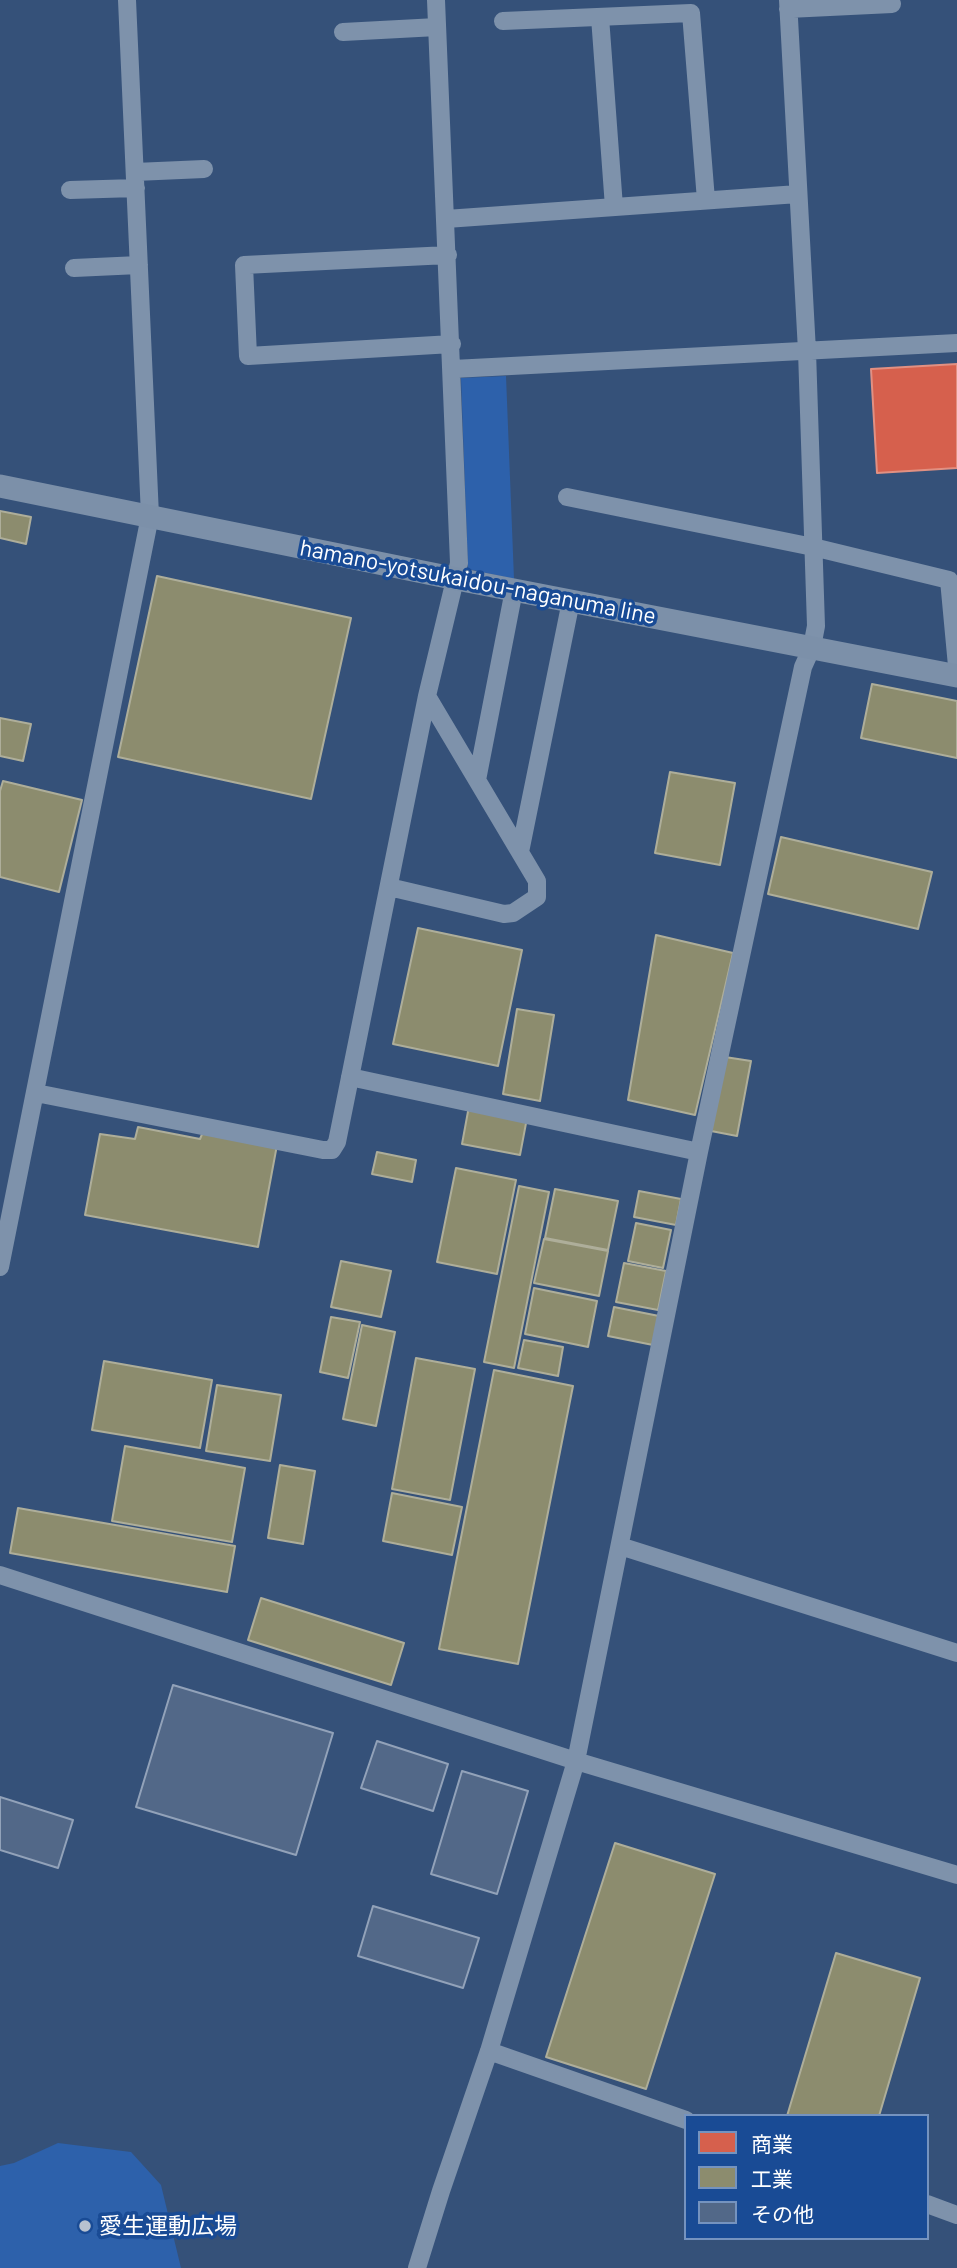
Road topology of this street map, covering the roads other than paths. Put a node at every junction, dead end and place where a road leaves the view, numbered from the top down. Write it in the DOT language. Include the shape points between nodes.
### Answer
graph roads {
  1 [pos="127,0"];
  2 [pos="436,0"];
  3 [pos="892,4"];
  4 [pos="788,5"];
  5 [pos="600,17"];
  6 [pos="503,21"];
  7 [pos="437,27"];
  8 [pos="343,32"];
  9 [pos="204,169"];
  10 [pos="135,180"];
  11 [pos="70,190"];
  12 [pos="798,194"];
  13 [pos="706,200"];
  14 [pos="614,207"];
  15 [pos="446,219"];
  16 [pos="448,255"];
  17 [pos="139,265"];
  18 [pos="74,268"];
  19 [pos="957,343"];
  20 [pos="452,344"];
  21 [pos="807,351"];
  22 [pos="453,369"];
  23 [pos="0,486"];
  24 [pos="567,497"];
  25 [pos="150,516"];
  26 [pos="813,547"];
  27 [pos="457,579"];
  28 [pos="514,590"];
  29 [pos="571,601"];
  30 [pos="812,647"];
  31 [pos="957,666"];
  32 [pos="957,677"];
  33 [pos="428,696"];
  34 [pos="477,780"];
  35 [pos="520,852"];
  36 [pos="389,887"];
  37 [pos="350,1077"];
  38 [pos="36,1093"];
  39 [pos="699,1152"];
  40 [pos="0,1267"];
  41 [pos="620,1546"];
  42 [pos="0,1575"];
  43 [pos="957,1653"];
  44 [pos="576,1761"];
  45 [pos="957,1875"];
  46 [pos="489,2051"];
  47 [pos="684,2119"];
  48 [pos="929,2205"];
  49 [pos="957,2215"];
  50 [pos="417,2268"];
  1 -- 10 [label="street"];
  2 -- 7 [label="street"];
  3 -- 4 [label="street"];
  4 -- 12 [label="street"];
  5 -- 6 [label="street"];
  5 -- 13 [label="street" via="691,13"];
  5 -- 14 [label="street"];
  7 -- 8 [label="street"];
  7 -- 15 [label="street"];
  9 -- 10 [label="street"];
  10 -- 11 [label="street"];
  10 -- 17 [label="street"];
  12 -- 13 [label="street"];
  12 -- 21 [label="street"];
  13 -- 14 [label="street"];
  14 -- 15 [label="street"];
  15 -- 16 [label="street"];
  16 -- 20 [label="street"];
  16 -- 20 [label="street" via="244,265 248,356"];
  17 -- 18 [label="street"];
  17 -- 25 [label="street"];
  19 -- 21 [label="street"];
  20 -- 22 [label="street"];
  21 -- 22 [label="street"];
  21 -- 26 [label="street"];
  22 -- 27 [label="street"];
  23 -- 25 [label="main road, hamano-yotsukaidou-naganuma line"];
  24 -- 26 [label="street"];
  25 -- 27 [label="main road, hamano-yotsukaidou-naganuma line"];
  25 -- 38 [label="street"];
  26 -- 30 [label="street" via="816,626"];
  26 -- 31 [label="street" via="949,580"];
  27 -- 28 [label="main road, hamano-yotsukaidou-naganuma line"];
  27 -- 33 [label="street"];
  28 -- 29 [label="main road, hamano-yotsukaidou-naganuma line"];
  28 -- 34 [label="street"];
  29 -- 30 [label="main road, hamano-yotsukaidou-naganuma line"];
  29 -- 35 [label="street"];
  30 -- 32 [label="main road, hamano-yotsukaidou-naganuma line"];
  30 -- 39 [label="street" via="803,667"];
  33 -- 34 [label="street"];
  33 -- 36 [label="street"];
  34 -- 35 [label="street"];
  35 -- 36 [label="street" via="538,890 537,897 513,913"];
  36 -- 37 [label="street"];
  37 -- 38 [label="street" via="332,1150"];
  37 -- 39 [label="street"];
  38 -- 40 [label="street"];
  39 -- 41 [label="street"];
  41 -- 43 [label="street"];
  41 -- 44 [label="street"];
  42 -- 44 [label="street"];
  44 -- 45 [label="street"];
  44 -- 46 [label="street"];
  46 -- 47 [label="street"];
  46 -- 50 [label="street"];
  48 -- 49 [label="street"];
}
